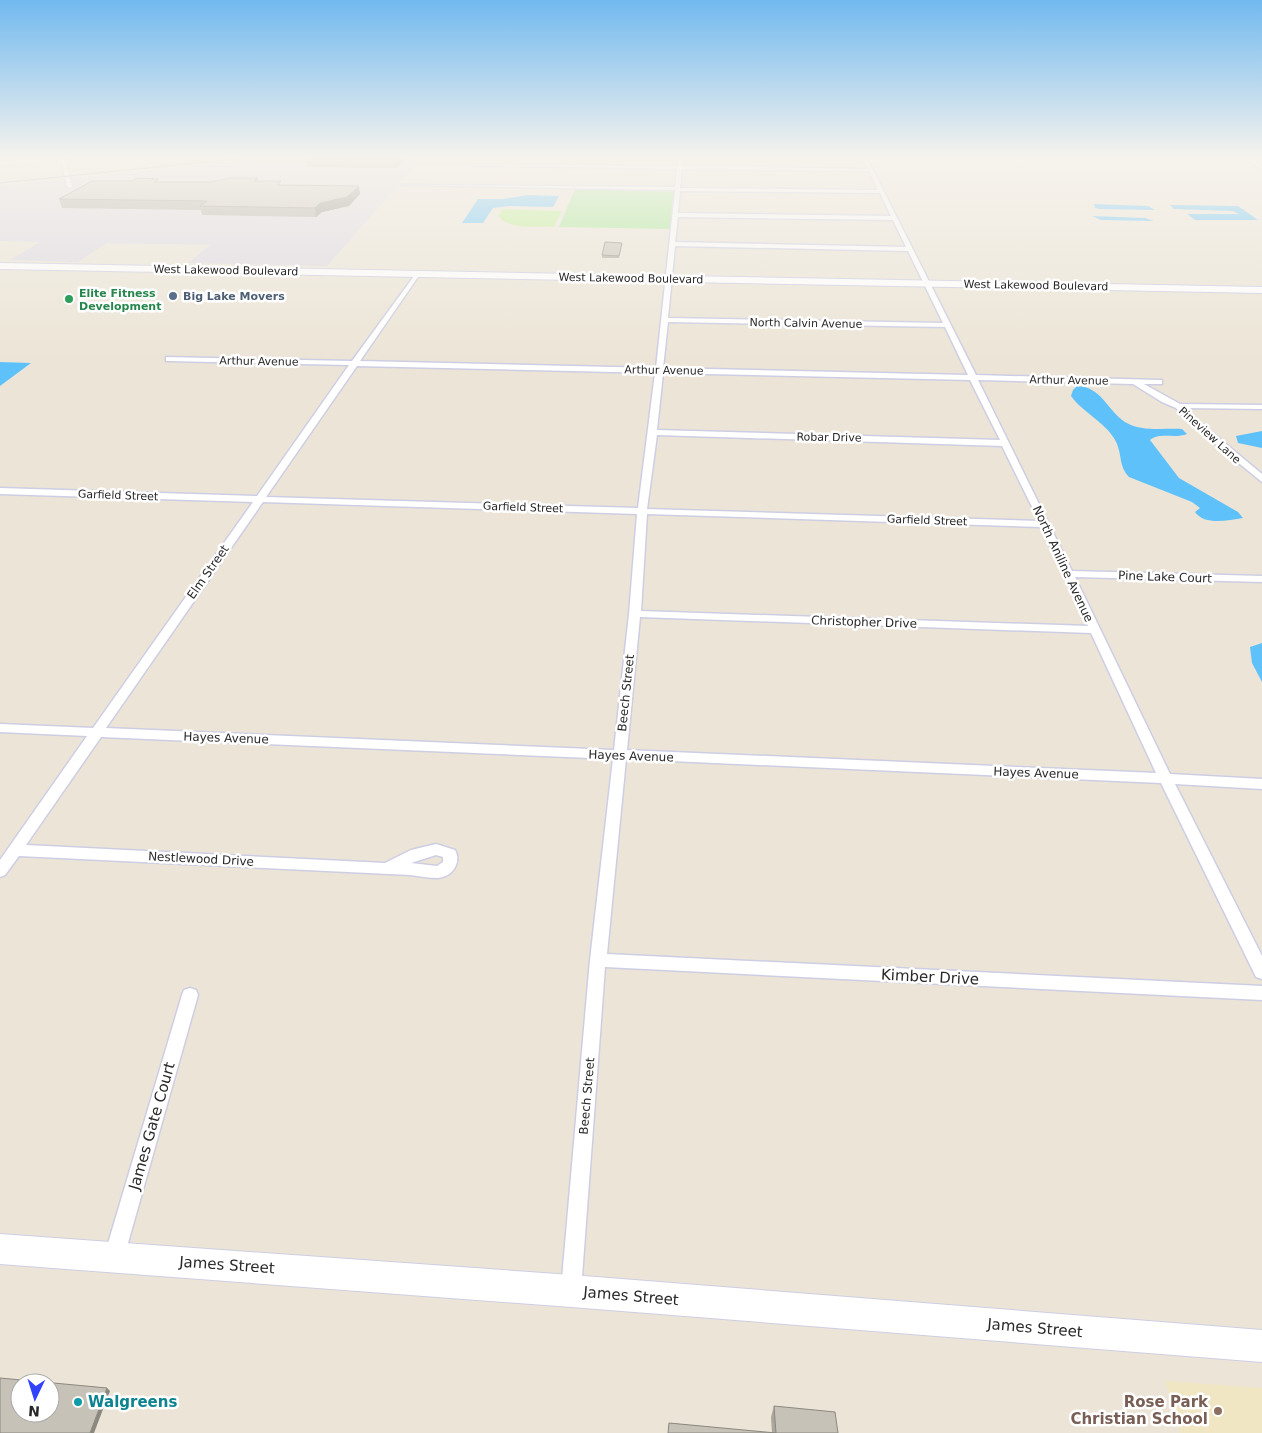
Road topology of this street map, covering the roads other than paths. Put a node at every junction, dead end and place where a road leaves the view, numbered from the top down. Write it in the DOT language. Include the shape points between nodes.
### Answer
graph roads {
  1 [pos="675,223"];
  2 [pos="898,223"];
  3 [pos="672,244"];
  4 [pos="910,249"];
  5 [pos="0,266"];
  6 [pos="417,274"];
  7 [pos="668,279"];
  8 [pos="927,283"];
  9 [pos="1262,290"];
  10 [pos="665,320"];
  11 [pos="946,326"];
  12 [pos="169,359"];
  13 [pos="355,363"];
  14 [pos="658,370"];
  15 [pos="972,378"];
  16 [pos="1130,381"];
  17 [pos="1159,382"];
  18 [pos="1179,406"];
  19 [pos="1262,407"];
  20 [pos="652,432"];
  21 [pos="1004,442"];
  22 [pos="1262,479"];
  23 [pos="0,492"];
  24 [pos="260,498"];
  25 [pos="642,511"];
  26 [pos="1045,524"];
  27 [pos="1068,574"];
  28 [pos="1262,580"];
  29 [pos="634,614"];
  30 [pos="1094,630"];
  31 [pos="0,728"];
  32 [pos="96,733"];
  33 [pos="620,756"];
  34 [pos="1166,780"];
  35 [pos="1262,784"];
  36 [pos="14,850"];
  37 [pos="387,869"];
  38 [pos="0,871"];
  39 [pos="598,960"];
  40 [pos="1262,972"];
  41 [pos="1262,993"];
  42 [pos="190,995"];
  43 [pos="0,1249"];
  44 [pos="114,1257"];
  45 [pos="571,1291"];
  46 [pos="1262,1346"];
  1 -- 3 [label="street, Beech Street"];
  2 -- 4 [label="street, North Aniline Avenue"];
  3 -- 4 [label="street"];
  3 -- 7 [label="street, Beech Street"];
  4 -- 8 [label="street, North Aniline Avenue"];
  5 -- 6 [label="street, West Lakewood Boulevard"];
  6 -- 7 [label="street, West Lakewood Boulevard"];
  6 -- 13 [label="street, Elm Street"];
  7 -- 8 [label="street, West Lakewood Boulevard"];
  7 -- 10 [label="street, Beech Street"];
  8 -- 9 [label="street, West Lakewood Boulevard"];
  8 -- 11 [label="street, North Aniline Avenue"];
  10 -- 11 [label="street, North Calvin Avenue"];
  10 -- 14 [label="street, Beech Street"];
  11 -- 15 [label="street, North Aniline Avenue"];
  12 -- 13 [label="street, Arthur Avenue"];
  13 -- 14 [label="street, Arthur Avenue"];
  13 -- 24 [label="street, Elm Street"];
  14 -- 15 [label="street, Arthur Avenue"];
  14 -- 20 [label="street, Beech Street"];
  15 -- 16 [label="street, Arthur Avenue"];
  15 -- 21 [label="street, North Aniline Avenue"];
  16 -- 17 [label="street, Arthur Avenue"];
  16 -- 18 [label="street, Pineview Lane"];
  18 -- 19 [label="street"];
  18 -- 22 [label="street, Pineview Lane"];
  20 -- 21 [label="street, Robar Drive"];
  20 -- 25 [label="street, Beech Street"];
  21 -- 26 [label="street, North Aniline Avenue"];
  23 -- 24 [label="street, Garfield Street"];
  24 -- 25 [label="street, Garfield Street"];
  24 -- 32 [label="street, Elm Street"];
  25 -- 26 [label="street, Garfield Street"];
  25 -- 29 [label="street, Beech Street"];
  26 -- 27 [label="street, North Aniline Avenue"];
  27 -- 28 [label="street, Pine Lake Court"];
  27 -- 30 [label="street, North Aniline Avenue"];
  29 -- 30 [label="street, Christopher Drive"];
  29 -- 33 [label="street, Beech Street"];
  30 -- 34 [label="street, North Aniline Avenue"];
  31 -- 32 [label="street, Hayes Avenue"];
  32 -- 33 [label="street, Hayes Avenue"];
  32 -- 36 [label="street, Elm Street"];
  33 -- 34 [label="street, Hayes Avenue"];
  33 -- 39 [label="street, Beech Street"];
  34 -- 35 [label="street, Hayes Avenue"];
  34 -- 40 [label="street, North Aniline Avenue"];
  36 -- 37 [label="street, Nestlewood Drive"];
  36 -- 38 [label="street, Elm Street"];
  39 -- 41 [label="street, Kimber Drive"];
  39 -- 45 [label="street, Beech Street"];
  42 -- 44 [label="street, James Gate Court"];
  43 -- 44 [label="street, James Street"];
  44 -- 45 [label="street, James Street"];
  45 -- 46 [label="street, James Street"];
}
